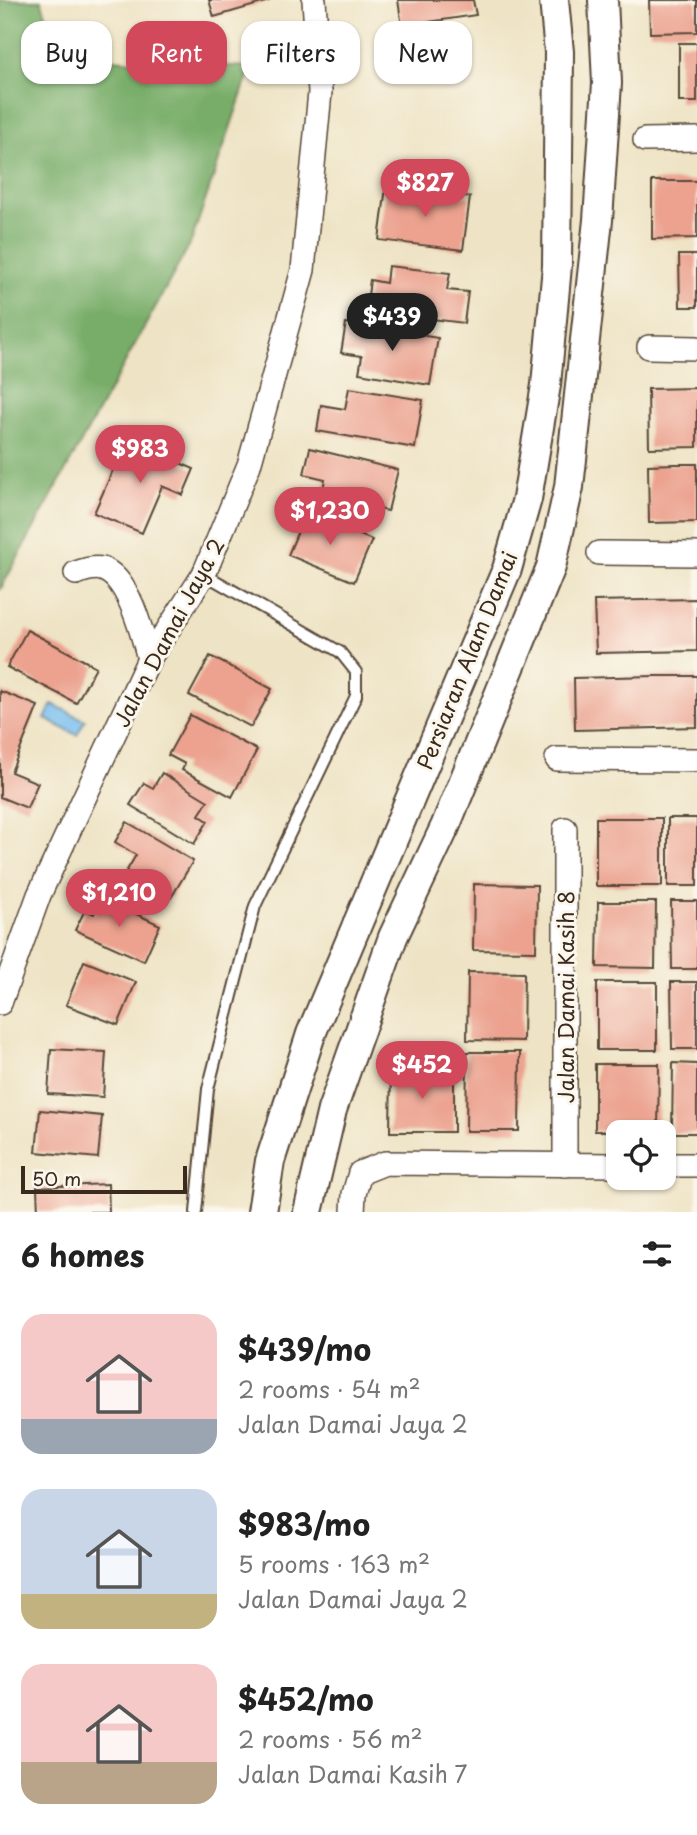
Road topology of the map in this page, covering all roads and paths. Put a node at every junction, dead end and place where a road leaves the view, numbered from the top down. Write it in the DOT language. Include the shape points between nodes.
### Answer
graph roads {
  1 [pos="313,0"];
  2 [pos="554,0"];
  3 [pos="603,0"];
  4 [pos="697,139"];
  5 [pos="645,140"];
  6 [pos="649,347"];
  7 [pos="697,348"];
  8 [pos="599,553"];
  9 [pos="697,554"];
  10 [pos="76,573"];
  11 [pos="204,574"];
  12 [pos="149,659"];
  13 [pos="557,758"];
  14 [pos="697,760"];
  15 [pos="565,829"];
  16 [pos="0,1003"];
  17 [pos="606,1165"];
  18 [pos="676,1165"];
  19 [pos="697,1165"];
  20 [pos="565,1166"];
  21 [pos="196,1212"];
  22 [pos="262,1212"];
  23 [pos="308,1212"];
  24 [pos="353,1212"];
  1 -- 11 [label="street, Jalan Damai Jaya 2" via="320,92 303,270 249,465"];
  2 -- 22 [label="street, Persiaran Alam Damai" via="559,52 557,266 547,384 527,499 507,569 311,1034 270,1161"];
  3 -- 23 [label="street, Persiaran Alam Damai" via="607,83 598,220 569,487 551,567 445,827 393,937 332,1110"];
  4 -- 5 [label="street"];
  6 -- 7 [label="street"];
  8 -- 9 [label="street"];
  10 -- 12 [label="street" via="102,569 112,575 139,620"];
  11 -- 12 [label="street, Jalan Damai Jaya 2"];
  11 -- 21 [label="lane" via="340,652 356,672 356,696 255,906 208,1089"];
  12 -- 16 [label="street, Jalan Damai Jaya 2" via="39,895"];
  13 -- 14 [label="street"];
  15 -- 20 [label="street, Jalan Damai Kasih 8"];
  17 -- 20 [label="street"];
  18 -- 19 [label="street"];
  20 -- 24 [label="street" via="385,1163 360,1173"];
}
